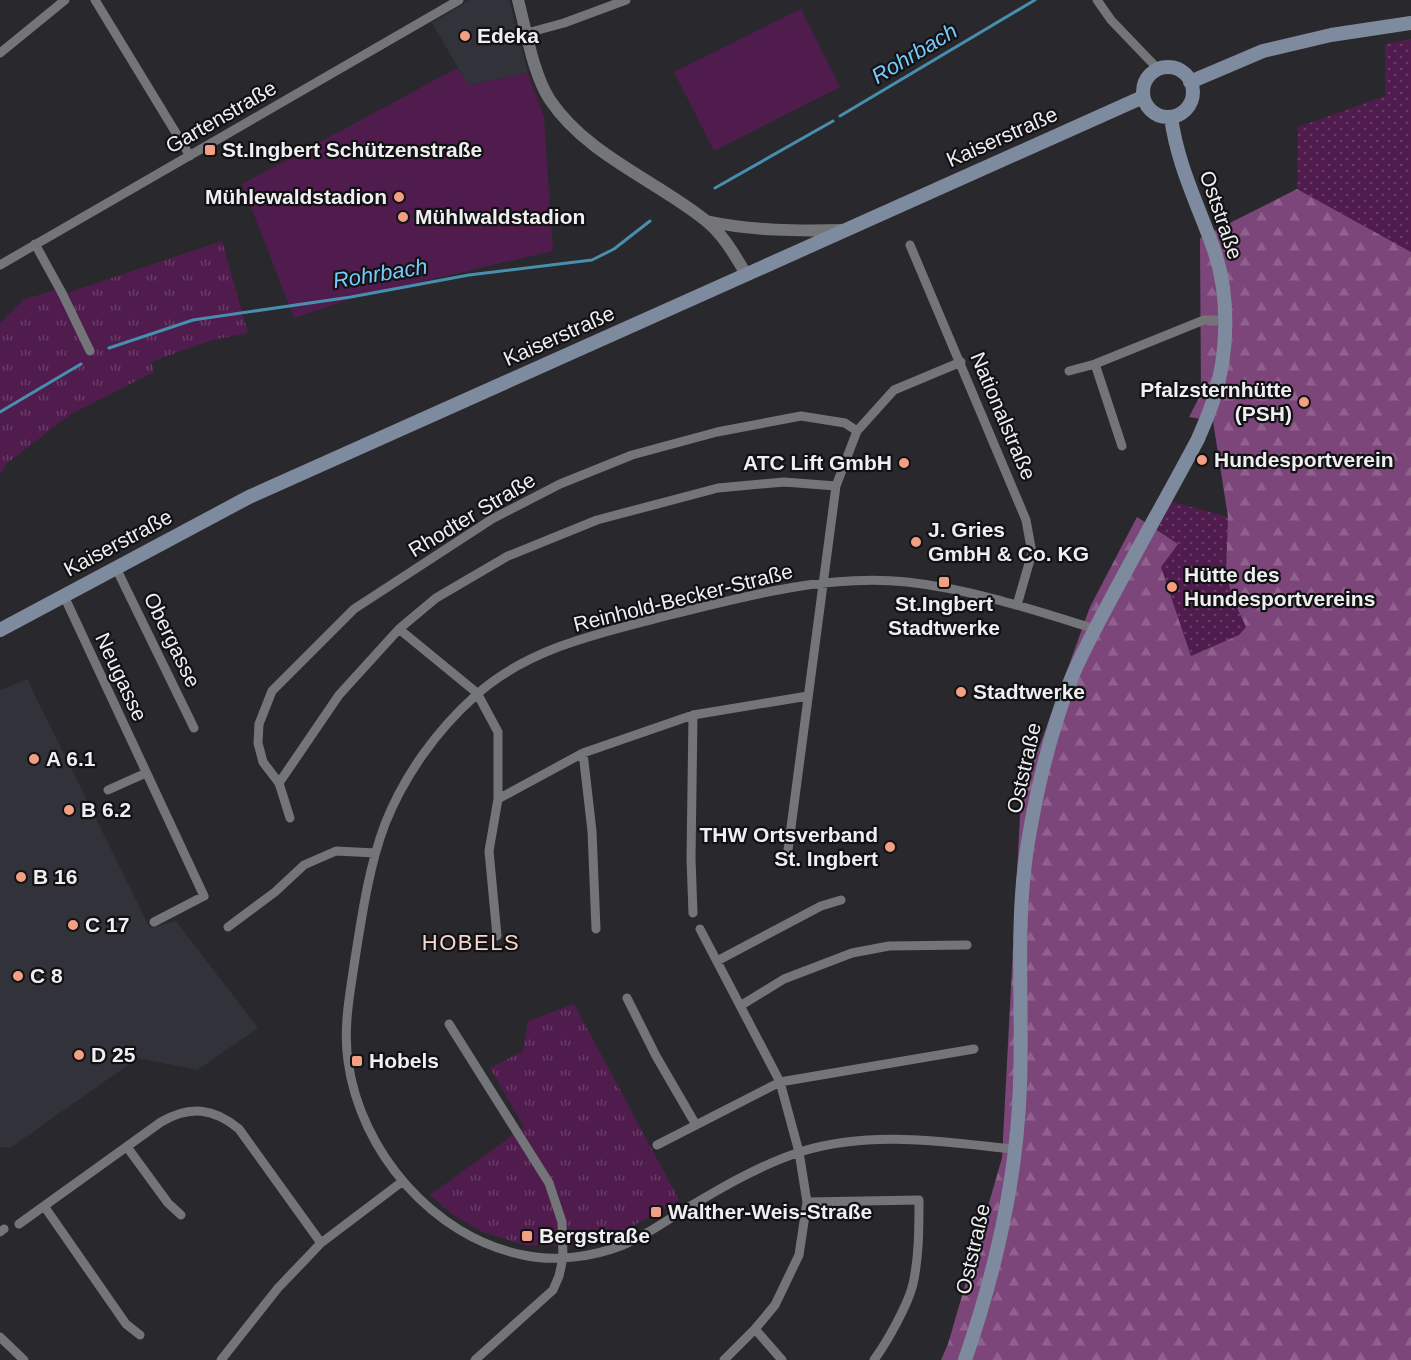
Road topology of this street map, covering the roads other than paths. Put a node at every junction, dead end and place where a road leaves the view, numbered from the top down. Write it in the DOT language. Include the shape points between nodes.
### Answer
graph roads {
  1 [pos="65,0"];
  2 [pos="95,0"];
  3 [pos="459,0"];
  4 [pos="518,0"];
  5 [pos="626,0"];
  6 [pos="1097,0"];
  7 [pos="1411,23"];
  8 [pos="527,33"];
  9 [pos="0,53"];
  10 [pos="1158,69"];
  11 [pos="1190,82"];
  12 [pos="1143,97"];
  13 [pos="1171,117"];
  14 [pos="190,156"];
  15 [pos="701,217"];
  16 [pos="848,230"];
  17 [pos="35,244"];
  18 [pos="910,245"];
  19 [pos="0,265"];
  20 [pos="746,274"];
  21 [pos="1225,320"];
  22 [pos="90,351"];
  23 [pos="961,362"];
  24 [pos="1095,364"];
  25 [pos="1069,371"];
  26 [pos="857,432"];
  27 [pos="1122,446"];
  28 [pos="836,486"];
  29 [pos="116,568"];
  30 [pos="824,583"];
  31 [pos="64,596"];
  32 [pos="1017,605"];
  33 [pos="399,629"];
  34 [pos="1095,629"];
  35 [pos="0,630"];
  36 [pos="477,693"];
  37 [pos="808,696"];
  38 [pos="693,715"];
  39 [pos="194,728"];
  40 [pos="583,753"];
  41 [pos="146,773"];
  42 [pos="279,783"];
  43 [pos="108,790"];
  44 [pos="498,799"];
  45 [pos="290,818"];
  46 [pos="788,850"];
  47 [pos="375,853"];
  48 [pos="841,900"];
  49 [pos="693,913"];
  50 [pos="154,922"];
  51 [pos="228,927"];
  52 [pos="596,929"];
  53 [pos="700,930"];
  54 [pos="497,936"];
  55 [pos="967,945"];
  56 [pos="717,961"];
  57 [pos="627,998"];
  58 [pos="740,1006"];
  59 [pos="449,1024"];
  60 [pos="974,1049"];
  61 [pos="780,1082"];
  62 [pos="696,1125"];
  63 [pos="657,1145"];
  64 [pos="127,1147"];
  65 [pos="1014,1149"];
  66 [pos="799,1152"];
  67 [pos="403,1181"];
  68 [pos="807,1202"];
  69 [pos="44,1206"];
  70 [pos="181,1215"];
  71 [pos="19,1224"];
  72 [pos="321,1243"];
  73 [pos="563,1258"];
  74 [pos="755,1329"];
  75 [pos="140,1335"];
  76 [pos="0,1337"];
  77 [pos="24,1360"];
  78 [pos="221,1360"];
  79 [pos="475,1360"];
  80 [pos="724,1360"];
  81 [pos="782,1360"];
  82 [pos="874,1360"];
  83 [pos="965,1360"];
  1 -- 9 [label="street"];
  2 -- 14 [label="street"];
  3 -- 14 [label="street, Gartenstraße"];
  4 -- 8 [label="street"];
  5 -- 8 [label="street"];
  6 -- 10 [label="street" via="1110,20"];
  7 -- 11 [label="main road" via="1331,35 1273,49"];
  8 -- 15 [label="street" via="547,94 568,122 597,148"];
  10 -- 11 [label="main road" via="1173,68"];
  10 -- 12 [label="main road" via="1146,78"];
  11 -- 13 [label="main road" via="1189,104"];
  12 -- 13 [label="main road" via="1154,113"];
  12 -- 16 [label="main road, Kaiserstraße"];
  13 -- 21 [label="main road, Oststraße" via="1178,157 1214,250"];
  14 -- 17 [label="street, Gartenstraße"];
  15 -- 16 [label="street" via="722,224 786,230"];
  15 -- 20 [label="street" via="727,242"];
  16 -- 20 [label="main road, Kaiserstraße"];
  17 -- 19 [label="street, Gartenstraße"];
  17 -- 22 [label="street"];
  18 -- 23 [label="street, Nationalstraße"];
  20 -- 29 [label="main road, Kaiserstraße" via="249,497"];
  21 -- 24 [label="street" via="1204,320"];
  21 -- 34 [label="main road, Oststraße" via="1214,401 1198,439"];
  23 -- 26 [label="street" via="894,390"];
  23 -- 32 [label="street, Nationalstraße" via="1026,520 1032,553"];
  24 -- 25 [label="street"];
  24 -- 27 [label="street"];
  26 -- 28 [label="street"];
  26 -- 42 [label="street, Rhodter Straße" via="845,423 801,417 717,432 632,455 560,484 492,519 354,609 272,691 259,724 258,743 263,762"];
  28 -- 30 [label="street"];
  28 -- 33 [label="street" via="784,482 718,488 597,519 508,556 436,598"];
  29 -- 31 [label="main road, Kaiserstraße"];
  29 -- 39 [label="street, Obergasse"];
  30 -- 32 [label="street, Reinhold-Becker-Straße" via="907,582"];
  30 -- 36 [label="street, Reinhold-Becker-Straße" via="712,604 602,633 520,665"];
  30 -- 37 [label="street"];
  31 -- 35 [label="main road, Kaiserstraße"];
  31 -- 41 [label="street, Neugasse"];
  32 -- 34 [label="street, Reinhold-Becker-Straße"];
  33 -- 36 [label="street"];
  33 -- 42 [label="street" via="339,695"];
  34 -- 65 [label="main road, Oststraße" via="1054,727 1027,849 1018,947 1020,1077"];
  36 -- 44 [label="street" via="498,732"];
  36 -- 47 [label="street, Reinhold-Becker-Straße" via="437,736 411,773"];
  37 -- 38 [label="street"];
  37 -- 46 [label="street"];
  38 -- 40 [label="street"];
  38 -- 49 [label="street"];
  40 -- 44 [label="street"];
  40 -- 52 [label="street" via="592,831"];
  41 -- 43 [label="street"];
  41 -- 50 [label="street, Neugasse" via="204,896"];
  42 -- 45 [label="street, Rhodter Straße"];
  44 -- 54 [label="street" via="489,851"];
  47 -- 51 [label="street" via="336,851 304,865"];
  47 -- 67 [label="street, Reinhold-Becker-Straße" via="348,1005 346,1046 352,1084 365,1119"];
  48 -- 56 [label="street" via="821,906"];
  53 -- 56 [label="street"];
  55 -- 58 [label="street" via="889,946 852,953 784,979"];
  56 -- 58 [label="street"];
  57 -- 62 [label="street"];
  58 -- 61 [label="street"];
  59 -- 73 [label="street" via="549,1183 562,1222"];
  60 -- 61 [label="street"];
  61 -- 62 [label="street"];
  61 -- 66 [label="street"];
  62 -- 63 [label="street"];
  64 -- 69 [label="street"];
  64 -- 70 [label="street"];
  64 -- 72 [label="street" via="174,1114 200,1111 228,1120 251,1144"];
  65 -- 66 [label="street, Reinhold-Becker-Straße" via="877,1138"];
  65 -- 83 [label="main road, Oststraße" via="996,1252"];
  66 -- 68 [label="street"];
  66 -- 73 [label="street, Reinhold-Becker-Straße" via="746,1174 621,1246"];
  67 -- 72 [label="street"];
  67 -- 73 [label="street, Reinhold-Becker-Straße" via="432,1211 469,1236 524,1256"];
  68 -- 74 [label="street" via="799,1255 775,1305"];
  68 -- 82 [label="street" via="919,1200 912,1286"];
  69 -- 71 [label="street"];
  69 -- 75 [label="street" via="126,1324"];
  72 -- 78 [label="street" via="278,1288"];
  73 -- 79 [label="street" via="553,1290"];
  74 -- 80 [label="street"];
  74 -- 81 [label="street"];
  76 -- 77 [label="street"];
}
